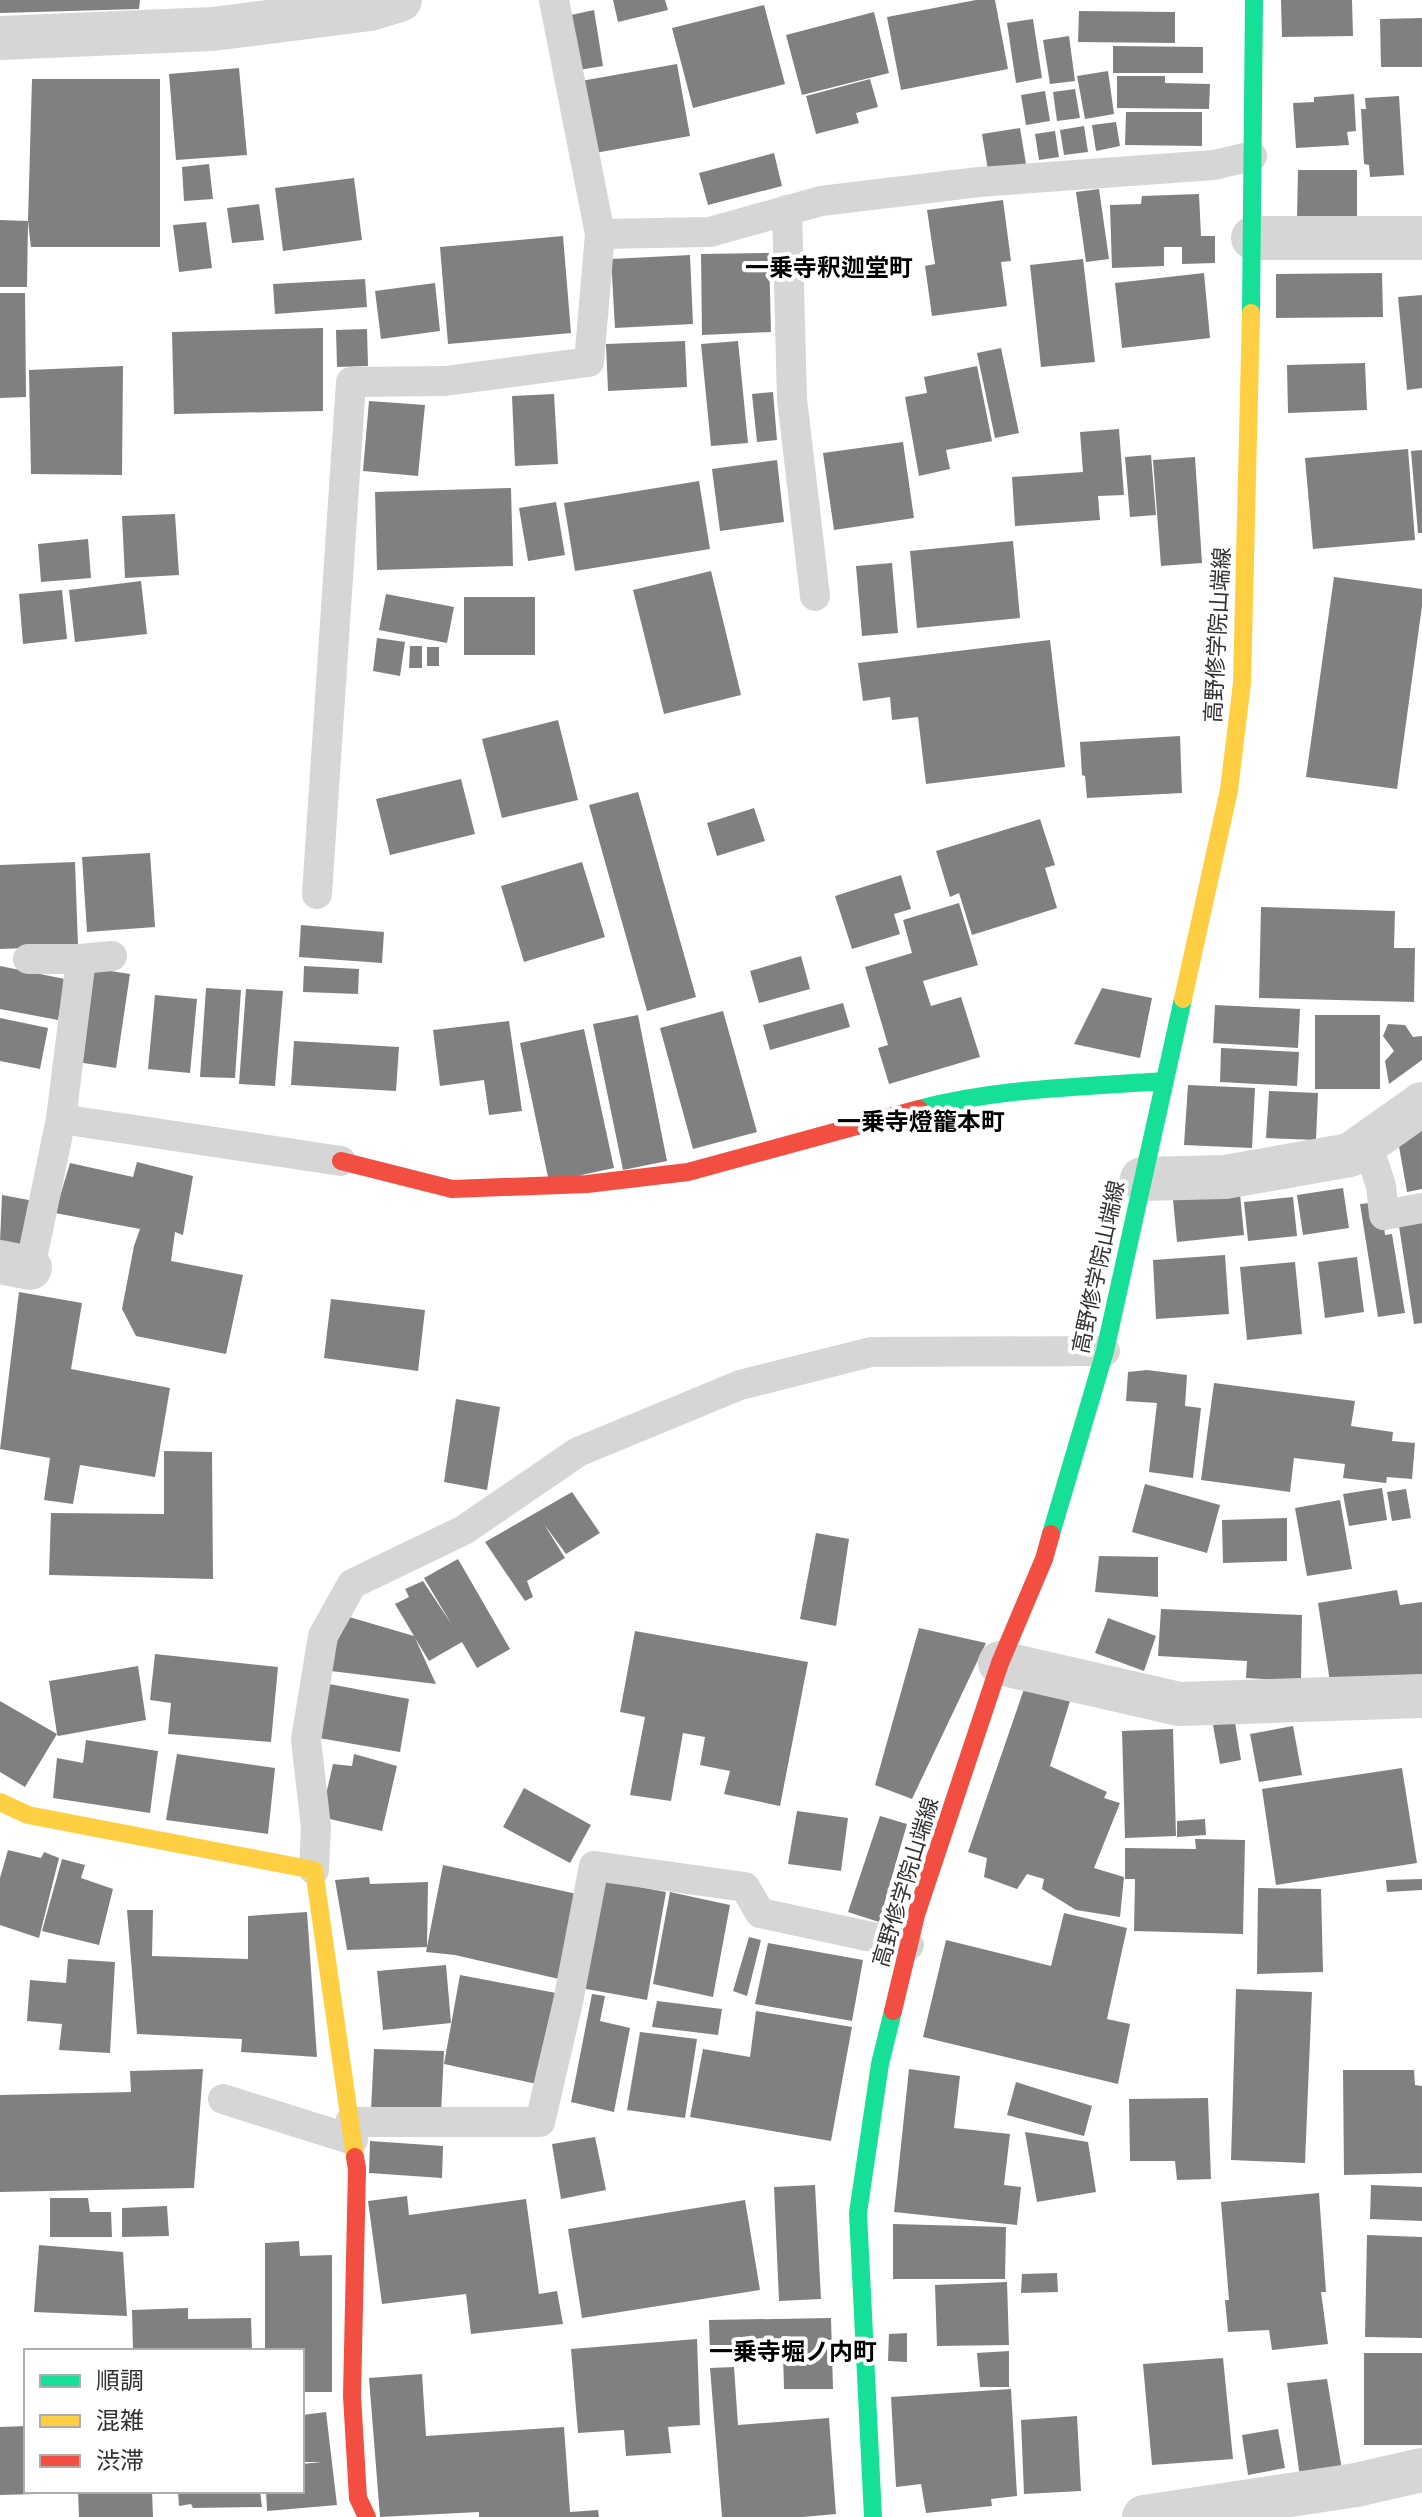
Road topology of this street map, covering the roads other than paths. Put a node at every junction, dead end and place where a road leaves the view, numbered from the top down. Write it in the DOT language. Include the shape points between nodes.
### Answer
graph roads {
  1 [pos="400,0"];
  2 [pos="554,0"];
  3 [pos="1254,0"];
  4 [pos="279,10"];
  5 [pos="0,38"];
  6 [pos="1252,156"];
  7 [pos="787,210"];
  8 [pos="600,234"];
  9 [pos="1253,238"];
  10 [pos="1422,238"];
  11 [pos="815,596"];
  12 [pos="317,894"];
  13 [pos="112,956"];
  14 [pos="28,959"];
  15 [pos="81,959"];
  16 [pos="1164,1081"];
  17 [pos="1422,1104"];
  18 [pos="61,1119"];
  19 [pos="1367,1143"];
  20 [pos="341,1161"];
  21 [pos="1142,1179"];
  22 [pos="1422,1208"];
  23 [pos="15,1265"];
  24 [pos="1105,1351"];
  25 [pos="1000,1663"];
  26 [pos="1422,1696"];
  27 [pos="0,1802"];
  28 [pos="314,1870"];
  29 [pos="909,1945"];
  30 [pos="223,2099"];
  31 [pos="352,2131"];
  32 [pos="1422,2470"];
  33 [pos="367,2517"];
  34 [pos="873,2517"];
  35 [pos="1144,2517"];
  1 -- 4 [label="street" via="370,9"];
  2 -- 8 [label="lane"];
  3 -- 6 [label="main road, 高野修学院山端線"];
  4 -- 5 [label="street" via="213,29"];
  6 -- 7 [label="lane" via="1214,165 979,182"];
  6 -- 9 [label="main road, 高野修学院山端線"];
  7 -- 8 [label="lane" via="710,232"];
  7 -- 11 [label="lane" via="792,399"];
  8 -- 12 [label="lane" via="589,362 445,381 351,382"];
  9 -- 10 [label="street"];
  9 -- 16 [label="main road, 高野修学院山端線" via="1242,683 1229,790"];
  13 -- 15 [label="lane"];
  14 -- 15 [label="lane"];
  15 -- 18 [label="lane"];
  16 -- 20 [label="main road" via="942,1103 688,1172 587,1184 452,1189"];
  16 -- 21 [label="main road, 高野修学院山端線"];
  17 -- 19 [label="street"];
  18 -- 20 [label="lane"];
  18 -- 23 [label="lane"];
  19 -- 21 [label="street" via="1350,1155 1225,1177"];
  19 -- 22 [label="lane" via="1384,1215"];
  21 -- 24 [label="main road, 高野修学院山端線"];
  24 -- 25 [label="main road, 高野修学院山端線" via="1044,1559"];
  24 -- 28 [label="lane" via="871,1352 740,1385 578,1452 464,1530 352,1584 323,1636 306,1740 316,1827"];
  25 -- 26 [label="street" via="1179,1704"];
  25 -- 29 [label="main road, 高野修学院山端線"];
  27 -- 28 [label="main road" via="28,1815"];
  28 -- 31 [label="main road"];
  29 -- 31 [label="lane" via="760,1913 745,1887 594,1866 540,2122"];
  29 -- 34 [label="main road, 高野修学院山端線" via="880,2064 858,2213"];
  30 -- 31 [label="lane"];
  31 -- 33 [label="main road" via="357,2169 352,2396 358,2498"];
  32 -- 35 [label="street"];
}
